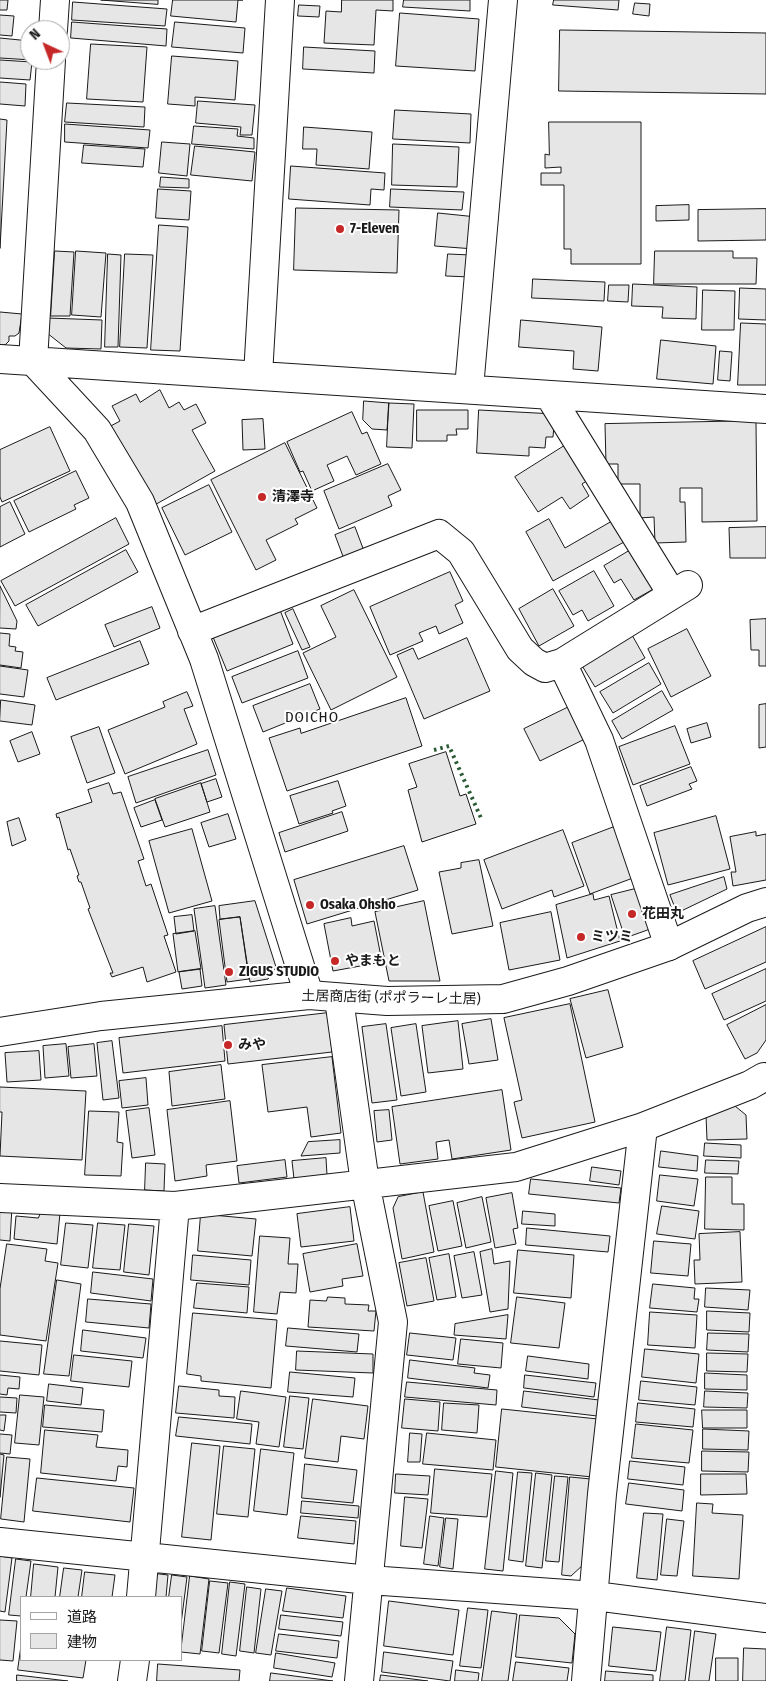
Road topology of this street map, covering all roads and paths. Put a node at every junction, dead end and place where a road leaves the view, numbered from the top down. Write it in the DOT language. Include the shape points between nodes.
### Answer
graph roads {
  1 [pos="55,0"];
  2 [pos="280,0"];
  3 [pos="502,0"];
  4 [pos="54,20"];
  5 [pos="50,70"];
  6 [pos="0,359"];
  7 [pos="33,361"];
  8 [pos="258,376"];
  9 [pos="469,388"];
  10 [pos="549,395"];
  11 [pos="766,409"];
  12 [pos="192,631"];
  13 [pos="562,663"];
  14 [pos="766,902"];
  15 [pos="669,946"];
  16 [pos="309,995"];
  17 [pos="339,999"];
  18 [pos="0,1032"];
  19 [pos="765,1077"];
  20 [pos="643,1127"];
  21 [pos="364,1183"];
  22 [pos="0,1198"];
  23 [pos="175,1206"];
  24 [pos="0,1542"];
  25 [pos="146,1558"];
  26 [pos="369,1580"];
  27 [pos="141,1596"];
  28 [pos="595,1596"];
  29 [pos="766,1618"];
  30 [pos="134,1661"];
  31 [pos="132,1681"];
  32 [pos="358,1681"];
  33 [pos="586,1681"];
  1 -- 4 [label="street"];
  2 -- 8 [label="street"];
  3 -- 9 [label="street"];
  5 -- 7 [label="street"];
  6 -- 7 [label="street"];
  7 -- 8 [label="street"];
  7 -- 12 [label="street" via="97,430 126,478 140,502"];
  8 -- 9 [label="street"];
  9 -- 10 [label="street"];
  10 -- 11 [label="street"];
  10 -- 13 [label="street" via="680,590"];
  12 -- 13 [label="street" via="439,534 461,552 520,649 545,668"];
  12 -- 16 [label="street" via="204,659"];
  13 -- 15 [label="street" via="599,740"];
  14 -- 15 [label="street, 土居商店街 (ポポラーレ土居)"];
  15 -- 17 [label="street, 土居商店街 (ポポラーレ土居)" via="568,981 503,999"];
  16 -- 17 [label="street, 土居商店街 (ポポラーレ土居)"];
  16 -- 18 [label="street, 土居商店街 (ポポラーレ土居)" via="100,1016"];
  17 -- 21 [label="street"];
  19 -- 20 [label="street"];
  20 -- 21 [label="street" via="516,1167"];
  20 -- 28 [label="street" via="602,1494"];
  21 -- 23 [label="street"];
  21 -- 26 [label="street" via="393,1322"];
  22 -- 23 [label="street"];
  23 -- 25 [label="street"];
  24 -- 25 [label="street"];
  25 -- 26 [label="street"];
  25 -- 27 [label="street"];
  26 -- 28 [label="street"];
  26 -- 32 [label="street"];
  28 -- 29 [label="street"];
  28 -- 33 [label="street"];
  30 -- 31 [label="street"];
}
